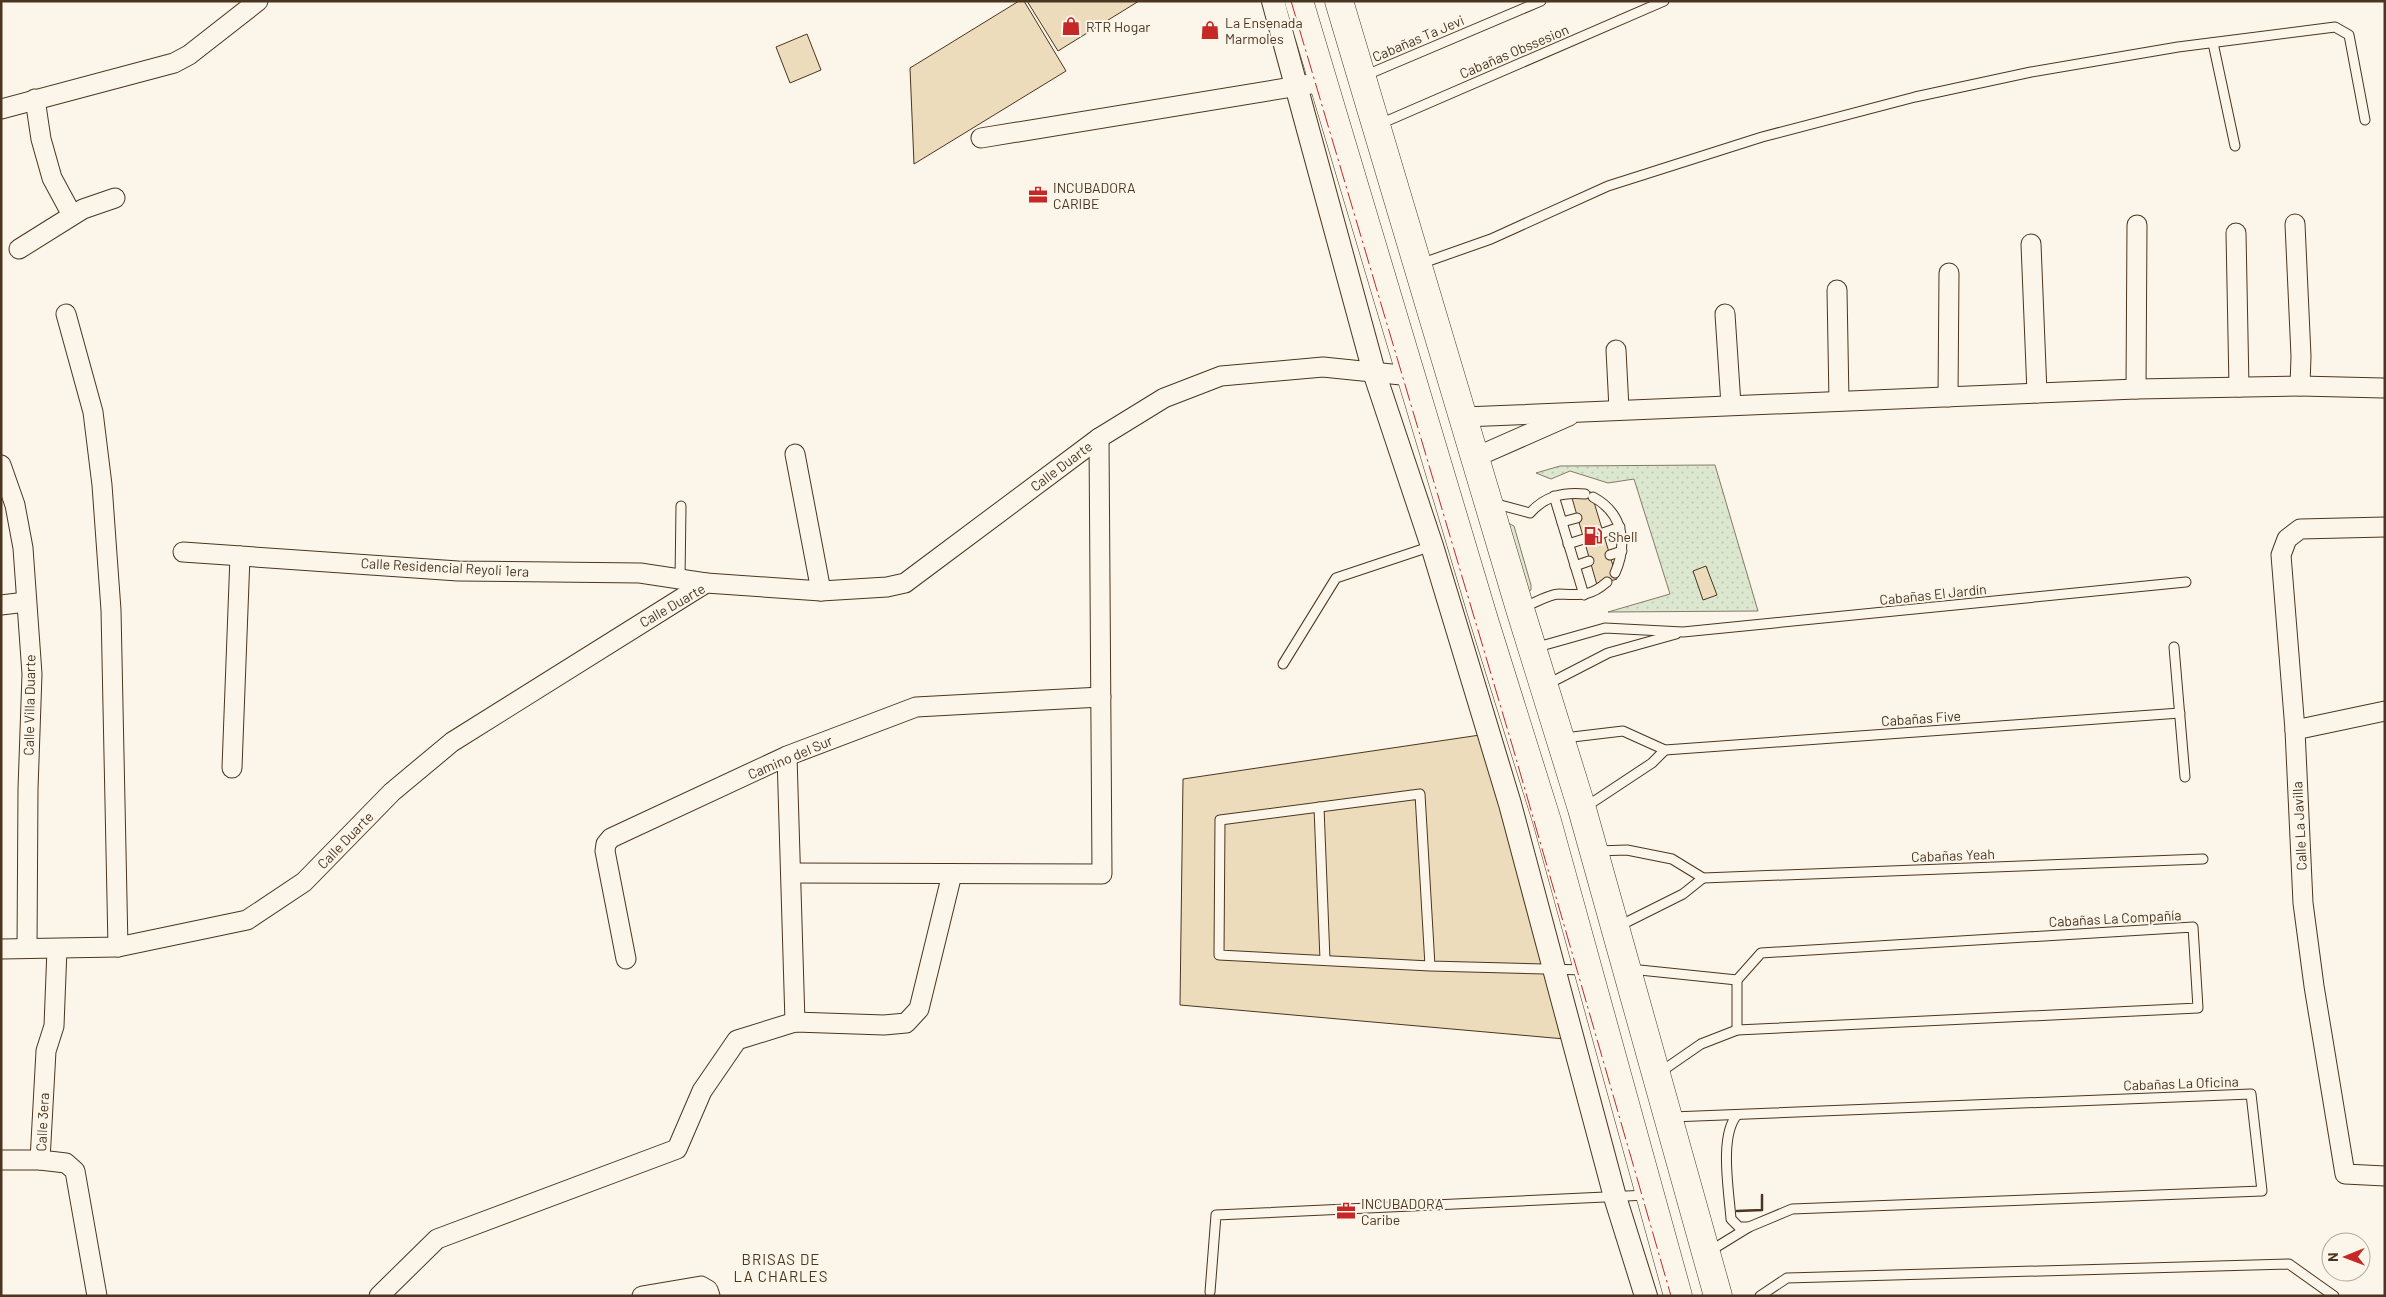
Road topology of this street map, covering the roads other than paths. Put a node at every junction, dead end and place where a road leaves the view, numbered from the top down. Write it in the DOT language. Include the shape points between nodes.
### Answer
graph roads {
  1 [pos="258,1"];
  2 [pos="1273,1"];
  3 [pos="1299,1"];
  4 [pos="1339,1"];
  5 [pos="1541,1"];
  6 [pos="1664,1"];
  7 [pos="2212,43"];
  8 [pos="1361,77"];
  9 [pos="1323,82"];
  10 [pos="1296,86"];
  11 [pos="35,99"];
  12 [pos="1,109"];
  13 [pos="2365,120"];
  14 [pos="1375,126"];
  15 [pos="981,138"];
  16 [pos="2235,146"];
  17 [pos="115,198"];
  18 [pos="72,215"];
  19 [pos="2295,224"];
  20 [pos="2137,225"];
  21 [pos="2236,233"];
  22 [pos="2031,244"];
  23 [pos="19,249"];
  24 [pos="1418,265"];
  25 [pos="1949,273"];
  26 [pos="1837,290"];
  27 [pos="66,314"];
  28 [pos="1725,314"];
  29 [pos="1616,350"];
  30 [pos="1374,372"];
  31 [pos="1411,376"];
  32 [pos="2300,386"];
  33 [pos="2239,387"];
  34 [pos="2383,388"];
  35 [pos="2136,389"];
  36 [pos="2037,393"];
  37 [pos="1948,397"];
  38 [pos="1839,401"];
  39 [pos="1731,405"];
  40 [pos="1619,409"];
  41 [pos="1580,411"];
  42 [pos="1464,417"];
  43 [pos="1099,438"];
  44 [pos="795,454"];
  45 [pos="1476,457"];
  46 [pos="1,465"];
  47 [pos="1554,496"];
  48 [pos="1488,501"];
  49 [pos="681,506"];
  50 [pos="8,507"];
  51 [pos="1607,507"];
  52 [pos="1597,511"];
  53 [pos="1577,518"];
  54 [pos="1562,522"];
  55 [pos="1620,527"];
  56 [pos="2385,527"];
  57 [pos="1604,533"];
  58 [pos="1584,539"];
  59 [pos="1568,544"];
  60 [pos="1432,546"];
  61 [pos="183,552"];
  62 [pos="1622,552"];
  63 [pos="1610,555"];
  64 [pos="240,556"];
  65 [pos="1589,562"];
  66 [pos="1575,566"];
  67 [pos="1615,573"];
  68 [pos="680,580"];
  69 [pos="1607,582"];
  70 [pos="2186,582"];
  71 [pos="706,583"];
  72 [pos="821,591"];
  73 [pos="1584,595"];
  74 [pos="26,602"];
  75 [pos="1,605"];
  76 [pos="1520,609"];
  77 [pos="1683,632"];
  78 [pos="2174,647"];
  79 [pos="1532,649"];
  80 [pos="1282,664"];
  81 [pos="1544,686"];
  82 [pos="1101,697"];
  83 [pos="2385,711"];
  84 [pos="2180,713"];
  85 [pos="2295,730"];
  86 [pos="1561,739"];
  87 [pos="1665,750"];
  88 [pos="787,756"];
  89 [pos="232,768"];
  90 [pos="2185,778"];
  91 [pos="1319,807"];
  92 [pos="1582,809"];
  93 [pos="1594,851"];
  94 [pos="2203,859"];
  95 [pos="791,873"];
  96 [pos="952,874"];
  97 [pos="1703,878"];
  98 [pos="1616,928"];
  99 [pos="118,947"];
  100 [pos="27,948"];
  101 [pos="1,949"];
  102 [pos="57,949"];
  103 [pos="626,959"];
  104 [pos="1325,960"];
  105 [pos="1430,966"];
  106 [pos="1555,969"];
  107 [pos="1627,969"];
  108 [pos="1588,970"];
  109 [pos="1737,980"];
  110 [pos="795,1022"];
  111 [pos="1737,1030"];
  112 [pos="1657,1075"];
  113 [pos="1737,1115"];
  114 [pos="1668,1117"];
  115 [pos="1,1160"];
  116 [pos="40,1160"];
  117 [pos="2385,1176"];
  118 [pos="1650,1195"];
  119 [pos="1615,1197"];
  120 [pos="1749,1227"];
  121 [pos="1705,1253"];
  122 [pos="1210,1292"];
  123 [pos="709,1293"];
  124 [pos="97,1296"];
  125 [pos="379,1296"];
  126 [pos="642,1296"];
  127 [pos="1646,1296"];
  128 [pos="1678,1296"];
  129 [pos="1718,1296"];
  130 [pos="1760,1296"];
  131 [pos="2334,1296"];
  1 -- 11 [label="street" via="174,63"];
  2 -- 10 [label="street"];
  3 -- 9 [label="main road"];
  4 -- 8 [label="main road"];
  5 -- 8 [label="lane, Cabañas Ta Jevi"];
  6 -- 14 [label="lane, Cabañas Obssesion"];
  7 -- 13 [label="lane" via="2335,27 2349,35"];
  7 -- 16 [label="lane"];
  7 -- 24 [label="lane" via="1966,84 1762,137 1608,186 1491,239"];
  8 -- 14 [label="main road"];
  9 -- 10 [label="street"];
  9 -- 31 [label="main road"];
  10 -- 15 [label="street"];
  10 -- 30 [label="street"];
  11 -- 12 [label="street"];
  11 -- 18 [label="street" via="41,139 52,178"];
  14 -- 24 [label="main road"];
  17 -- 18 [label="street"];
  18 -- 23 [label="street"];
  19 -- 32 [label="street"];
  20 -- 35 [label="street"];
  21 -- 33 [label="street"];
  22 -- 36 [label="street"];
  24 -- 42 [label="main road"];
  25 -- 37 [label="street"];
  26 -- 38 [label="street"];
  27 -- 99 [label="street" via="93,412 102,485 111,610"];
  28 -- 39 [label="street"];
  29 -- 40 [label="street"];
  30 -- 31 [label="street, Calle Duarte"];
  30 -- 43 [label="street, Calle Duarte" via="1323,367 1221,376 1164,398"];
  30 -- 60 [label="street"];
  31 -- 108 [label="main road" via="1547,821"];
  32 -- 33 [label="street"];
  32 -- 34 [label="street"];
  33 -- 35 [label="street"];
  35 -- 36 [label="street"];
  36 -- 37 [label="street"];
  37 -- 38 [label="street"];
  38 -- 39 [label="street"];
  39 -- 40 [label="street"];
  40 -- 41 [label="street"];
  41 -- 42 [label="street"];
  41 -- 45 [label="street"];
  42 -- 45 [label="main road"];
  43 -- 72 [label="street, Calle Duarte" via="905,583"];
  43 -- 82 [label="street"];
  44 -- 72 [label="street"];
  45 -- 48 [label="main road"];
  46 -- 50 [label="street, Calle Villa Duarte"];
  47 -- 48 [label="lane" via="1538,504 1530,513"];
  47 -- 51 [label="lane" via="1570,492 1589,496"];
  47 -- 54 [label="lane"];
  48 -- 76 [label="main road"];
  49 -- 68 [label="lane"];
  50 -- 74 [label="street, Calle Villa Duarte" via="23,548"];
  51 -- 52 [label="lane"];
  51 -- 55 [label="lane"];
  53 -- 54 [label="lane"];
  54 -- 59 [label="lane"];
  55 -- 57 [label="lane"];
  55 -- 62 [label="lane"];
  56 -- 85 [label="street, Calle La Javilla" via="2300,529 2287,539 2281,555"];
  58 -- 59 [label="lane"];
  59 -- 66 [label="lane"];
  60 -- 80 [label="lane" via="1336,578"];
  60 -- 106 [label="street" via="1510,804"];
  61 -- 64 [label="street, Calle Residencial Reyoli 1era"];
  62 -- 63 [label="lane"];
  62 -- 67 [label="lane"];
  64 -- 68 [label="street, Calle Residencial Reyoli 1era" via="458,571 640,574"];
  64 -- 89 [label="street"];
  65 -- 66 [label="lane"];
  66 -- 73 [label="lane"];
  68 -- 71 [label="street, Calle Residencial Reyoli 1era"];
  69 -- 73 [label="lane"];
  70 -- 77 [label="lane, Cabañas El Jardín"];
  71 -- 72 [label="street, Calle Duarte"];
  71 -- 99 [label="street, Calle Duarte" via="452,742 392,792 304,882 247,920"];
  73 -- 76 [label="lane" via="1558,594"];
  74 -- 75 [label="street"];
  74 -- 100 [label="street, Calle Villa Duarte" via="32,674"];
  76 -- 79 [label="main road"];
  77 -- 79 [label="lane, Cabañas El Jardín" via="1605,628"];
  77 -- 81 [label="lane, Cabañas El Jardín" via="1608,654"];
  78 -- 84 [label="lane"];
  79 -- 81 [label="main road"];
  81 -- 86 [label="main road"];
  82 -- 88 [label="street, Camino del Sur" via="916,707"];
  82 -- 96 [label="street" via="1102,874"];
  83 -- 85 [label="street"];
  84 -- 87 [label="lane, Cabañas Five"];
  84 -- 90 [label="lane"];
  85 -- 117 [label="street, Calle La Javilla" via="2303,903 2345,1174"];
  86 -- 87 [label="lane, Cabañas Five" via="1623,731"];
  86 -- 92 [label="main road"];
  87 -- 92 [label="lane"];
  88 -- 95 [label="street"];
  88 -- 103 [label="street, Camino del Sur" via="610,838 605,851"];
  91 -- 104 [label="lane"];
  91 -- 104 [label="lane" via="1220,820 1219,955"];
  91 -- 105 [label="lane" via="1420,794"];
  92 -- 93 [label="main road"];
  93 -- 97 [label="lane" via="1627,850 1672,859"];
  93 -- 98 [label="main road"];
  94 -- 97 [label="lane, Cabañas Yeah"];
  95 -- 96 [label="street"];
  95 -- 110 [label="street"];
  96 -- 110 [label="street" via="920,1009 906,1023"];
  97 -- 98 [label="lane" via="1683,894"];
  98 -- 107 [label="main road"];
  99 -- 102 [label="street, Calle Duarte"];
  100 -- 101 [label="street, Calle Duarte"];
  100 -- 102 [label="street, Calle Duarte"];
  102 -- 116 [label="street, Calle 3era" via="54,1026 46,1051"];
  104 -- 105 [label="lane"];
  105 -- 106 [label="lane"];
  106 -- 108 [label="lane"];
  106 -- 119 [label="street"];
  107 -- 109 [label="lane"];
  107 -- 112 [label="main road"];
  108 -- 118 [label="main road"];
  109 -- 111 [label="lane"];
  109 -- 111 [label="lane, Cabañas La Compañía" via="1760,953 2193,927 2198,1008"];
  110 -- 125 [label="street" via="737,1040 702,1091 677,1149 436,1239"];
  111 -- 112 [label="lane, Cabañas La Compañía" via="1701,1044"];
  112 -- 114 [label="main road"];
  113 -- 114 [label="lane, Cabañas La Oficina"];
  113 -- 120 [label="lane" via="1727,1140 1731,1219 1739,1227"];
  113 -- 120 [label="lane, Cabañas La Oficina" via="2251,1094 2262,1191 1792,1209"];
  114 -- 121 [label="main road"];
  115 -- 116 [label="street"];
  116 -- 124 [label="street, Calle 3era" via="66,1163 76,1171"];
  118 -- 119 [label="lane"];
  118 -- 128 [label="main road"];
  119 -- 122 [label="lane" via="1216,1215"];
  119 -- 127 [label="street"];
  120 -- 121 [label="lane, Cabañas La Oficina"];
  121 -- 129 [label="main road"];
  123 -- 126 [label="street" via="701,1286"];
  130 -- 131 [label="lane" via="1787,1278 2289,1264"];
}
